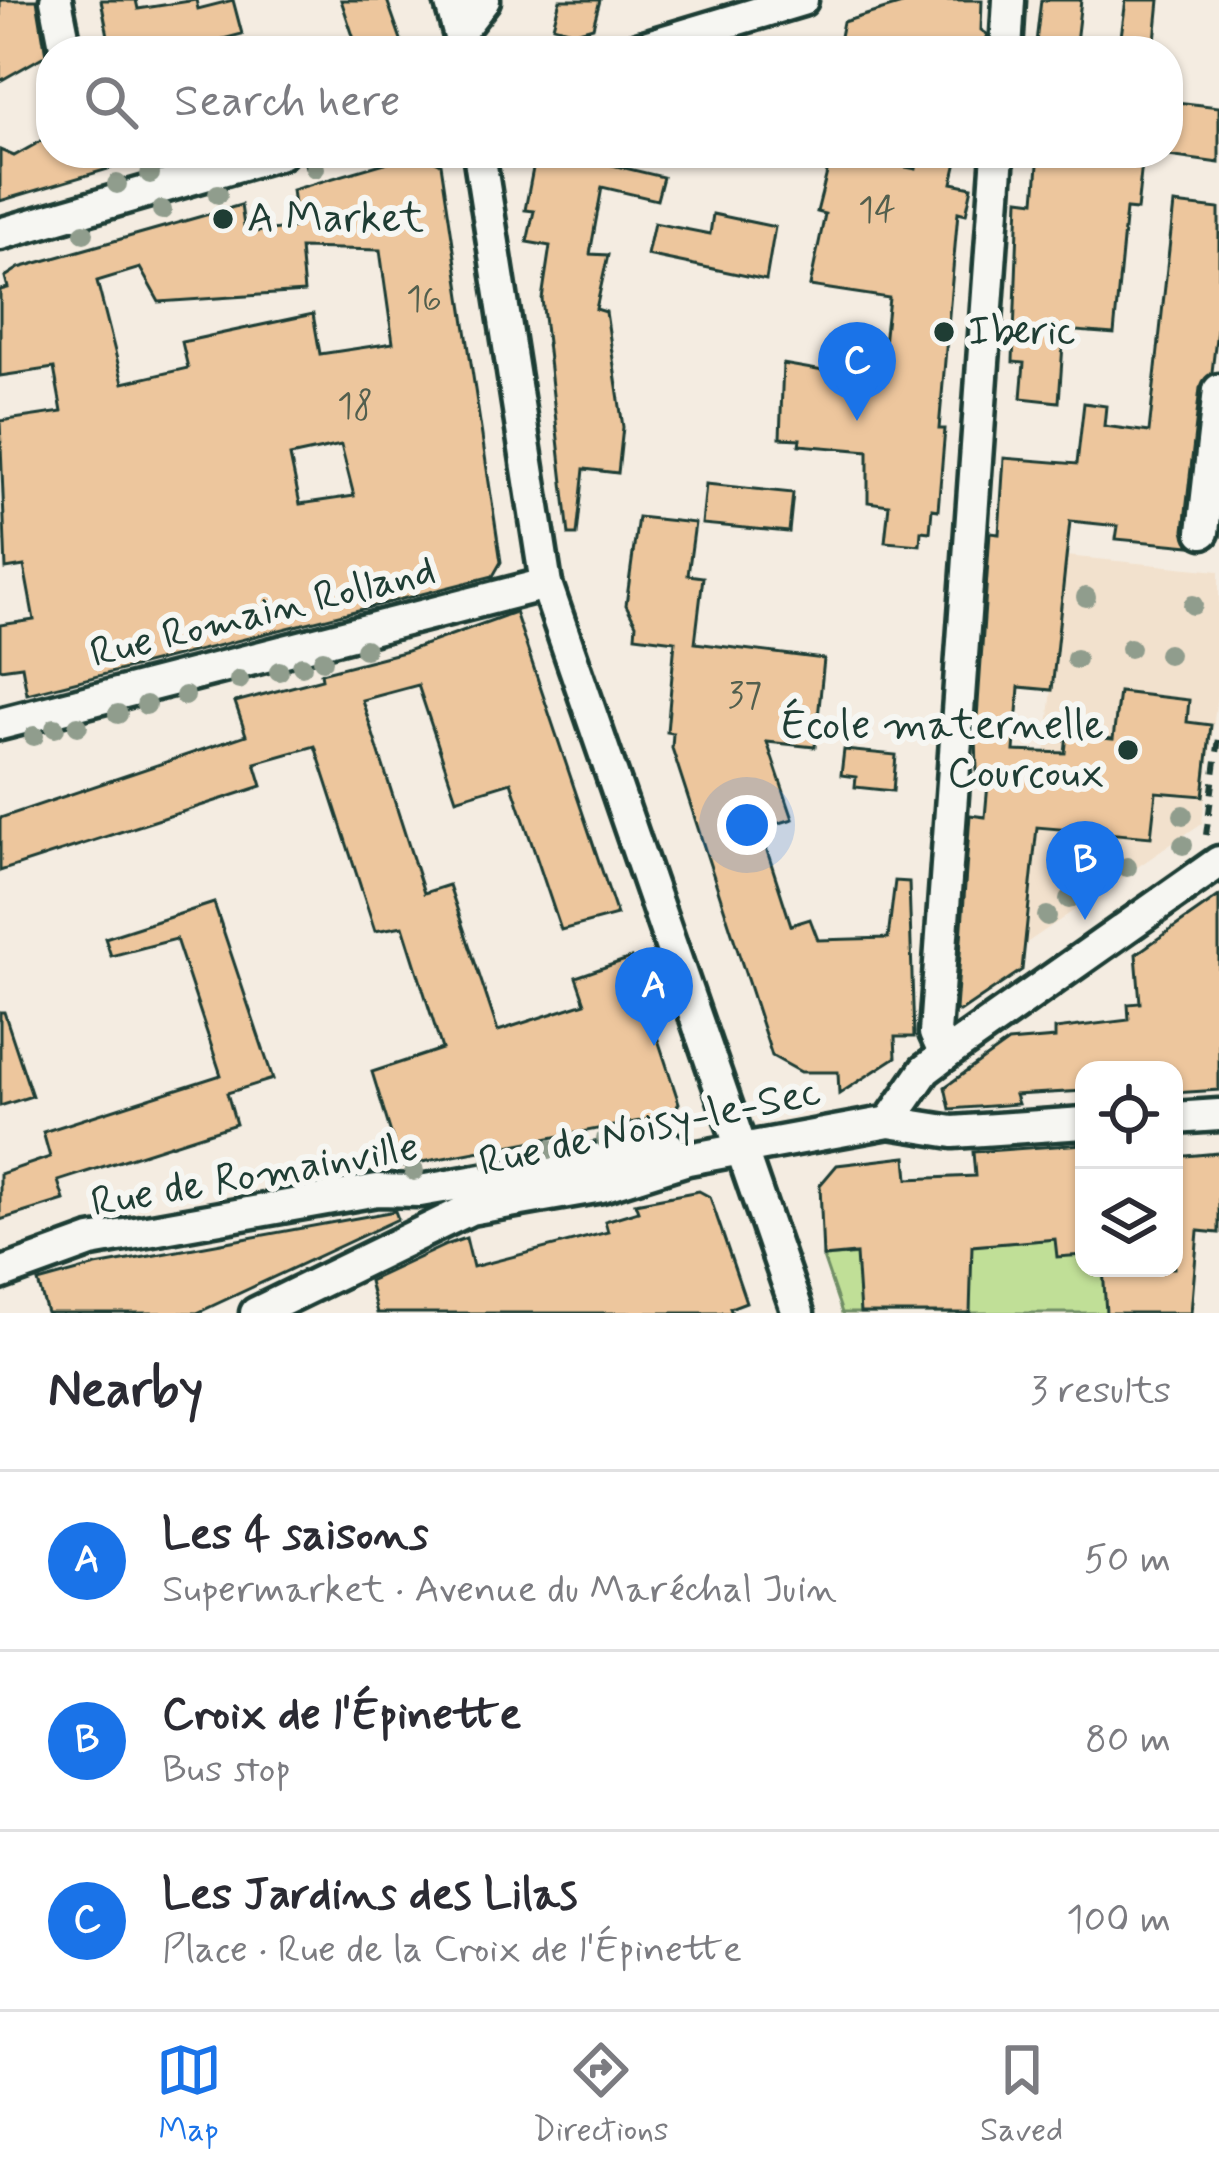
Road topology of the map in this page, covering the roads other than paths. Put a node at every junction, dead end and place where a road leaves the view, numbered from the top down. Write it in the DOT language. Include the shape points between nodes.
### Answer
graph roads {
  1 [pos="56,0"];
  2 [pos="450,0"];
  3 [pos="484,0"];
  4 [pos="802,0"];
  5 [pos="1009,0"];
  6 [pos="63,36"];
  7 [pos="461,36"];
  8 [pos="465,36"];
  9 [pos="681,36"];
  10 [pos="1007,36"];
  11 [pos="230,168"];
  12 [pos="481,168"];
  13 [pos="997,168"];
  14 [pos="0,235"];
  15 [pos="1219,390"];
  16 [pos="1203,532"];
  17 [pos="547,584"];
  18 [pos="0,724"];
  19 [pos="1210,868"];
  20 [pos="945,1055"];
  21 [pos="1219,1114"];
  22 [pos="1183,1117"];
  23 [pos="889,1122"];
  24 [pos="1075,1125"];
  25 [pos="741,1147"];
  26 [pos="417,1191"];
  27 [pos="424,1227"];
  28 [pos="0,1274"];
  29 [pos="256,1313"];
  30 [pos="798,1313"];
  1 -- 6 [label="street"];
  2 -- 7 [label="street"];
  3 -- 8 [label="street"];
  4 -- 9 [label="street"];
  5 -- 10 [label="street"];
  11 -- 14 [label="street"];
  12 -- 17 [label="street"];
  13 -- 20 [label="street" via="935,1033"];
  15 -- 16 [label="street"];
  17 -- 18 [label="street, Rue Romain Rolland"];
  17 -- 25 [label="street"];
  19 -- 20 [label="street"];
  20 -- 23 [label="street"];
  21 -- 22 [label="street"];
  23 -- 24 [label="street, Rue de Noisy-le-Sec" via="952,1132"];
  23 -- 25 [label="street, Rue de Noisy-le-Sec"];
  25 -- 26 [label="street, Rue de Romainville" via="668,1148"];
  25 -- 27 [label="street, Rue de Noisy-le-Sec" via="602,1186 470,1209"];
  25 -- 30 [label="street"];
  26 -- 27 [label="street" via="434,1203"];
  26 -- 28 [label="street, Rue de Romainville" via="377,1190 92,1241"];
  27 -- 29 [label="street, Rue de Noisy-le-Sec"];
}
